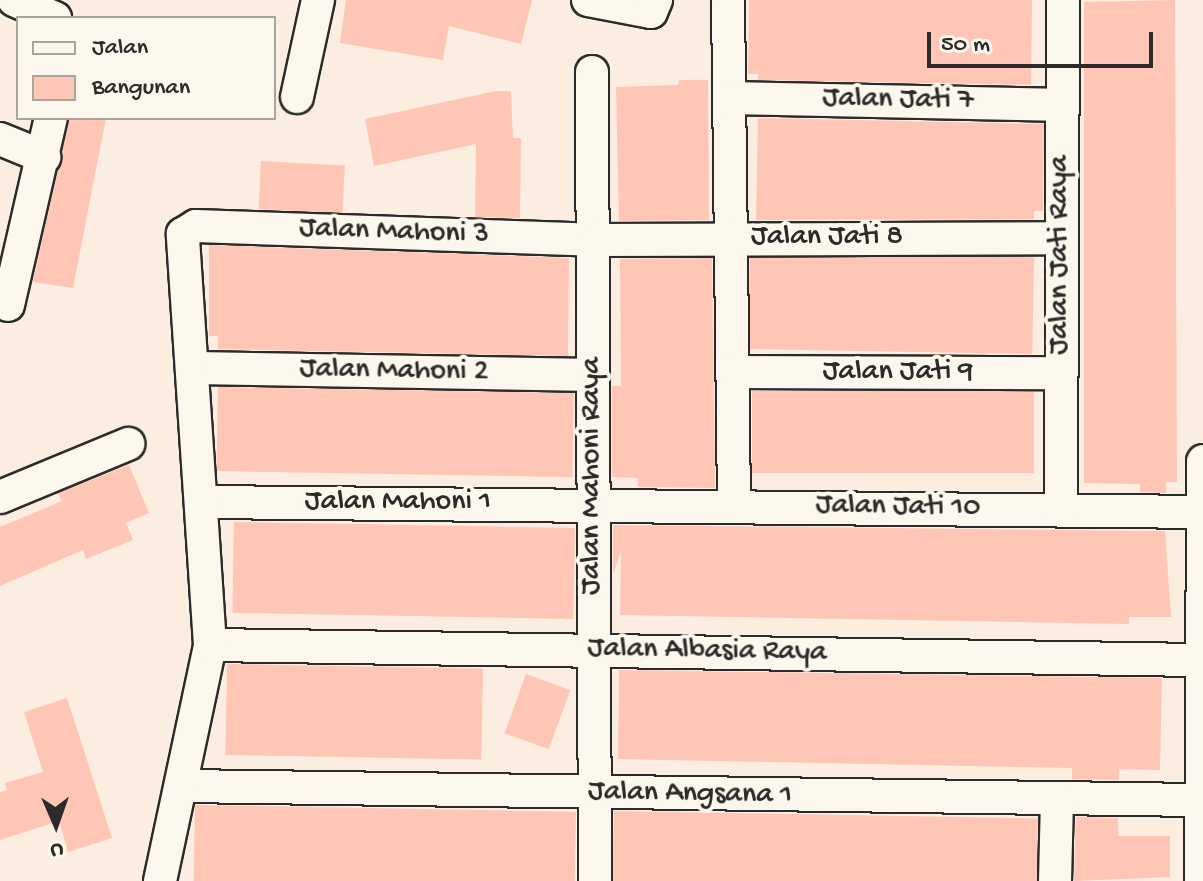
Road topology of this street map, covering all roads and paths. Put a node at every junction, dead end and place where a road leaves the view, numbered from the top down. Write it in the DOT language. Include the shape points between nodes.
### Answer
graph roads {
  1 [pos="14,0"];
  2 [pos="318,0"];
  3 [pos="588,0"];
  4 [pos="656,0"];
  5 [pos="728,0"];
  6 [pos="1063,0"];
  7 [pos="50,16"];
  8 [pos="592,72"];
  9 [pos="297,97"];
  10 [pos="733,98"];
  11 [pos="1062,105"];
  12 [pos="51,120"];
  13 [pos="0,139"];
  14 [pos="44,157"];
  15 [pos="1060,238"];
  16 [pos="734,239"];
  17 [pos="593,240"];
  18 [pos="3,310"];
  19 [pos="196,368"];
  20 [pos="734,372"];
  21 [pos="1061,373"];
  22 [pos="593,375"];
  23 [pos="128,444"];
  24 [pos="1203,461"];
  25 [pos="0,497"];
  26 [pos="202,502"];
  27 [pos="593,503"];
  28 [pos="734,507"];
  29 [pos="1061,510"];
  30 [pos="1203,512"];
  31 [pos="210,645"];
  32 [pos="594,650"];
  33 [pos="1201,660"];
  34 [pos="182,786"];
  35 [pos="594,793"];
  36 [pos="1057,799"];
  37 [pos="1201,800"];
  38 [pos="160,881"];
  39 [pos="595,881"];
  40 [pos="1055,881"];
  41 [pos="1201,881"];
  1 -- 7 [label="street"];
  2 -- 9 [label="street"];
  3 -- 4 [label="street" via="651,12"];
  5 -- 10 [label="street"];
  6 -- 11 [label="street, Jalan Jati Raya"];
  8 -- 17 [label="street, Jalan Mahoni Raya"];
  10 -- 11 [label="street, Jalan Jati 7"];
  10 -- 16 [label="street"];
  11 -- 15 [label="street, Jalan Jati Raya"];
  12 -- 14 [label="street"];
  13 -- 14 [label="street"];
  14 -- 18 [label="street"];
  15 -- 16 [label="street, Jalan Jati 8"];
  15 -- 21 [label="street, Jalan Jati Raya"];
  16 -- 17 [label="street, Jalan Jati 8"];
  16 -- 20 [label="street"];
  17 -- 19 [label="street, Jalan Mahoni 3" via="196,226 183,234 182,245"];
  17 -- 22 [label="street, Jalan Mahoni Raya"];
  19 -- 22 [label="street, Jalan Mahoni 2"];
  19 -- 26 [label="street"];
  20 -- 21 [label="street, Jalan Jati 9"];
  20 -- 28 [label="street"];
  21 -- 29 [label="street, Jalan Jati Raya"];
  22 -- 27 [label="street, Jalan Mahoni Raya"];
  23 -- 25 [label="street"];
  24 -- 30 [label="street"];
  26 -- 27 [label="street, Jalan Mahoni 1"];
  26 -- 31 [label="street"];
  27 -- 28 [label="street, Jalan Jati 10"];
  27 -- 32 [label="street, Jalan Mahoni Raya"];
  28 -- 29 [label="street, Jalan Jati 10"];
  29 -- 30 [label="street, Jalan Jati 10"];
  30 -- 33 [label="street"];
  31 -- 32 [label="street, Jalan Albasia Raya"];
  31 -- 34 [label="street"];
  32 -- 33 [label="street, Jalan Albasia Raya"];
  32 -- 35 [label="street, Jalan Mahoni Raya"];
  33 -- 37 [label="street"];
  34 -- 35 [label="street, Jalan Angsana 1"];
  34 -- 38 [label="street"];
  35 -- 36 [label="street, Jalan Angsana 1"];
  35 -- 39 [label="street, Jalan Mahoni Raya"];
  36 -- 37 [label="street, Jalan Angsana 1"];
  36 -- 40 [label="street"];
  37 -- 41 [label="street"];
}
